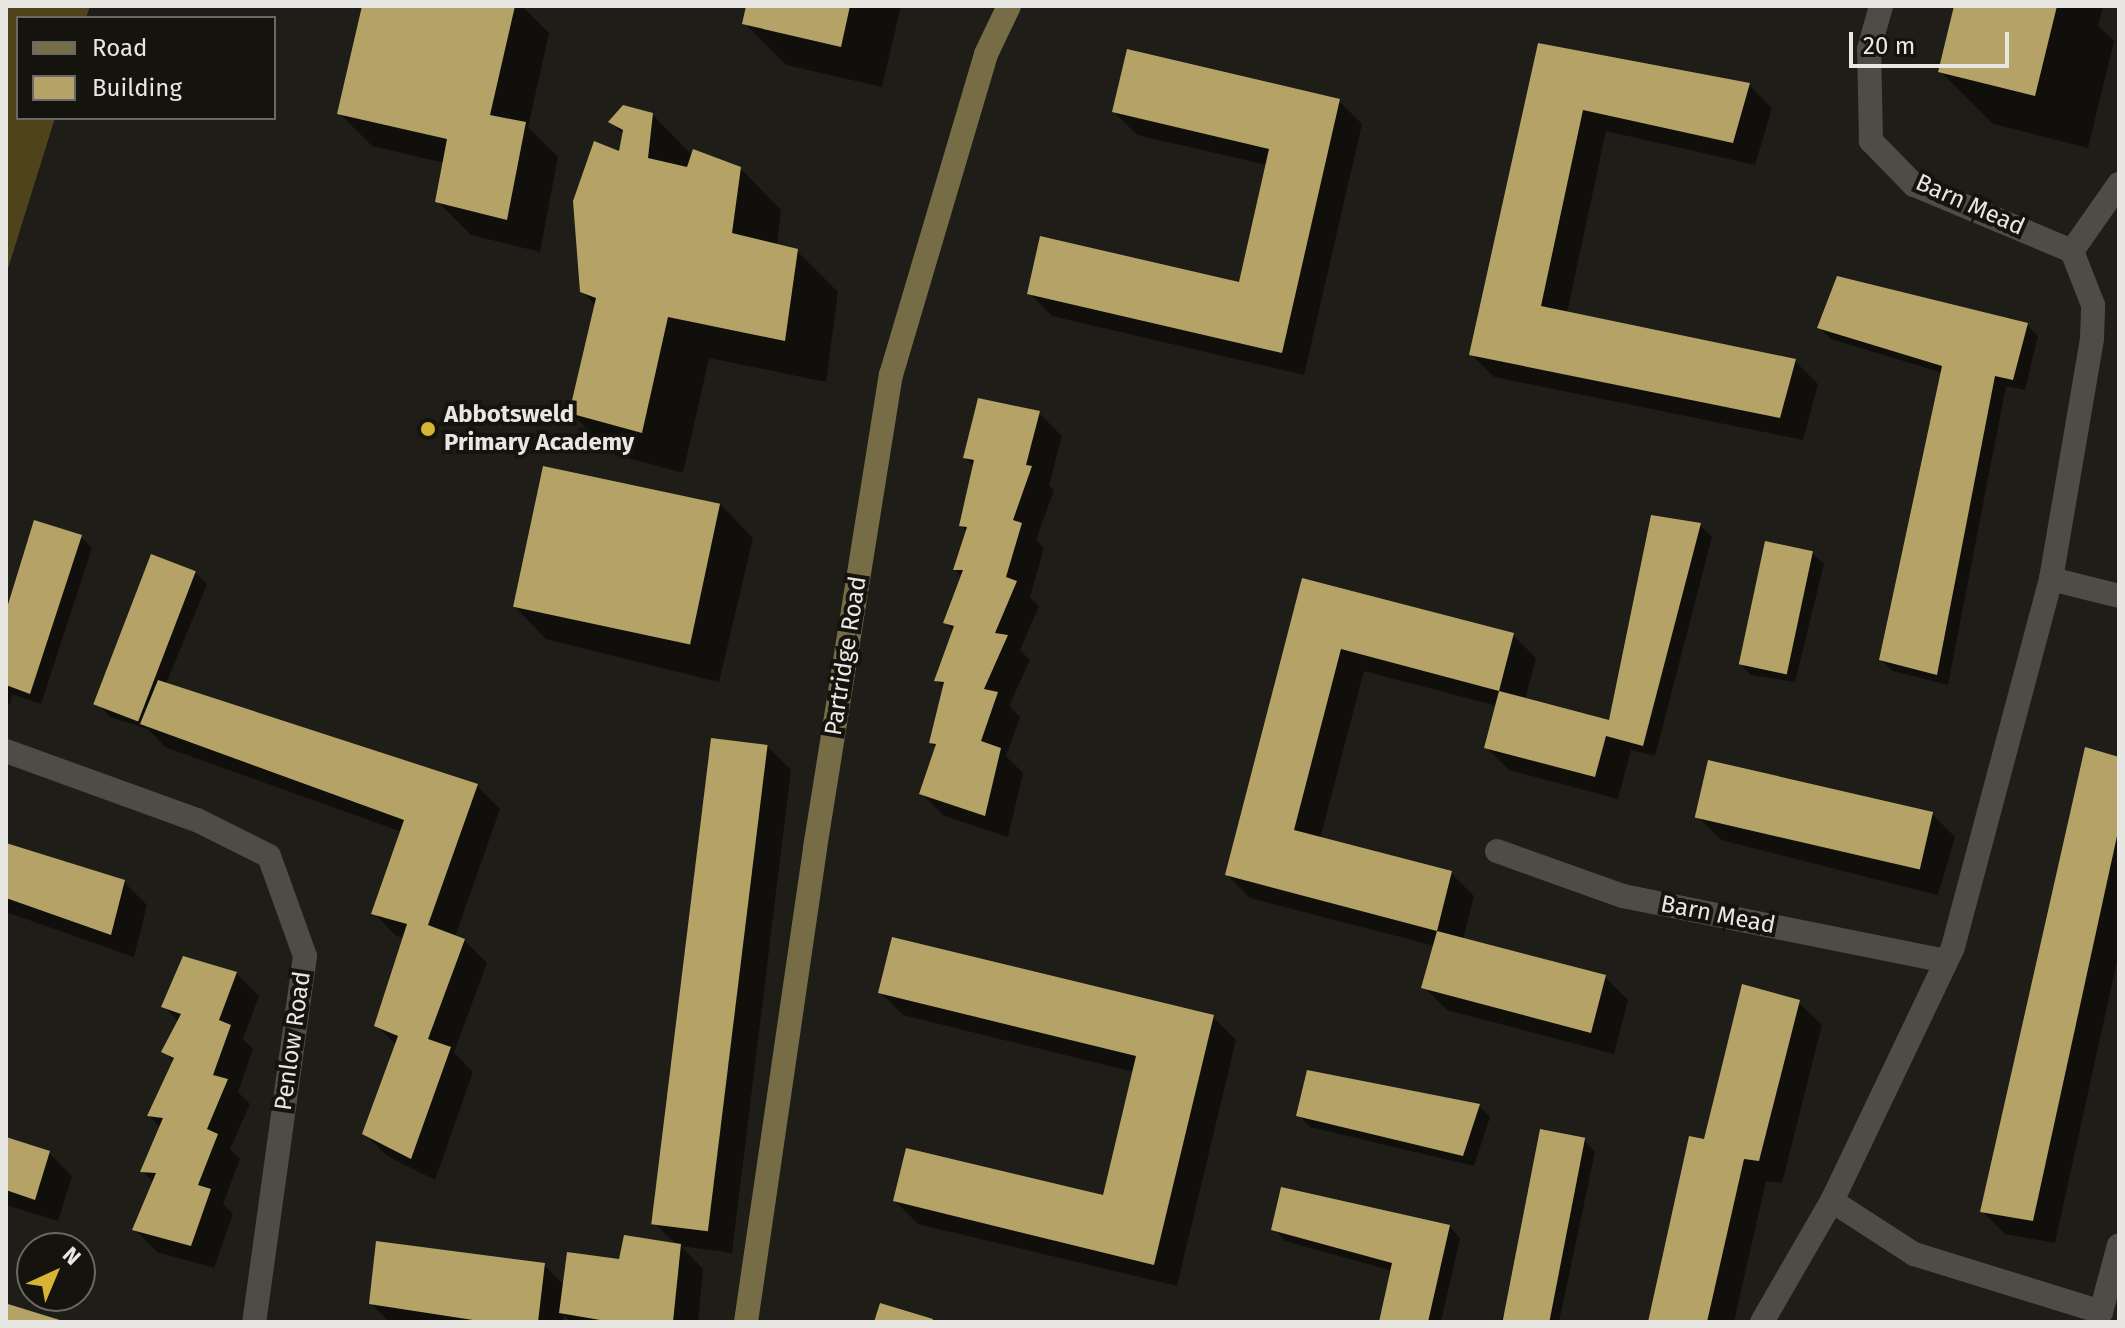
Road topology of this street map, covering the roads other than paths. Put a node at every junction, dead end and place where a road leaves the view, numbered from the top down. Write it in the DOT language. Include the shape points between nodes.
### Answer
graph roads {
  1 [pos="1009,6"];
  2 [pos="1881,6"];
  3 [pos="2119,184"];
  4 [pos="2072,251"];
  5 [pos="2051,579"];
  6 [pos="2119,596"];
  7 [pos="6,751"];
  8 [pos="1497,851"];
  9 [pos="1944,961"];
  10 [pos="1832,1201"];
  11 [pos="2119,1245"];
  12 [pos="254,1322"];
  13 [pos="746,1322"];
  14 [pos="1762,1322"];
  1 -- 13 [label="street, Partridge Road" via="986,54 891,375"];
  2 -- 4 [label="street, Barn Mead" via="1869,49 1871,141 1914,185"];
  3 -- 4 [label="street"];
  4 -- 5 [label="street" via="2093,305 2092,338"];
  5 -- 6 [label="street"];
  5 -- 9 [label="street" via="1953,947"];
  7 -- 12 [label="street, Penlow Road" via="197,820 269,856 305,956"];
  8 -- 9 [label="street, Barn Mead" via="1623,896"];
  9 -- 10 [label="street"];
  10 -- 11 [label="street" via="1914,1254 2101,1312"];
  10 -- 14 [label="street"];
}
